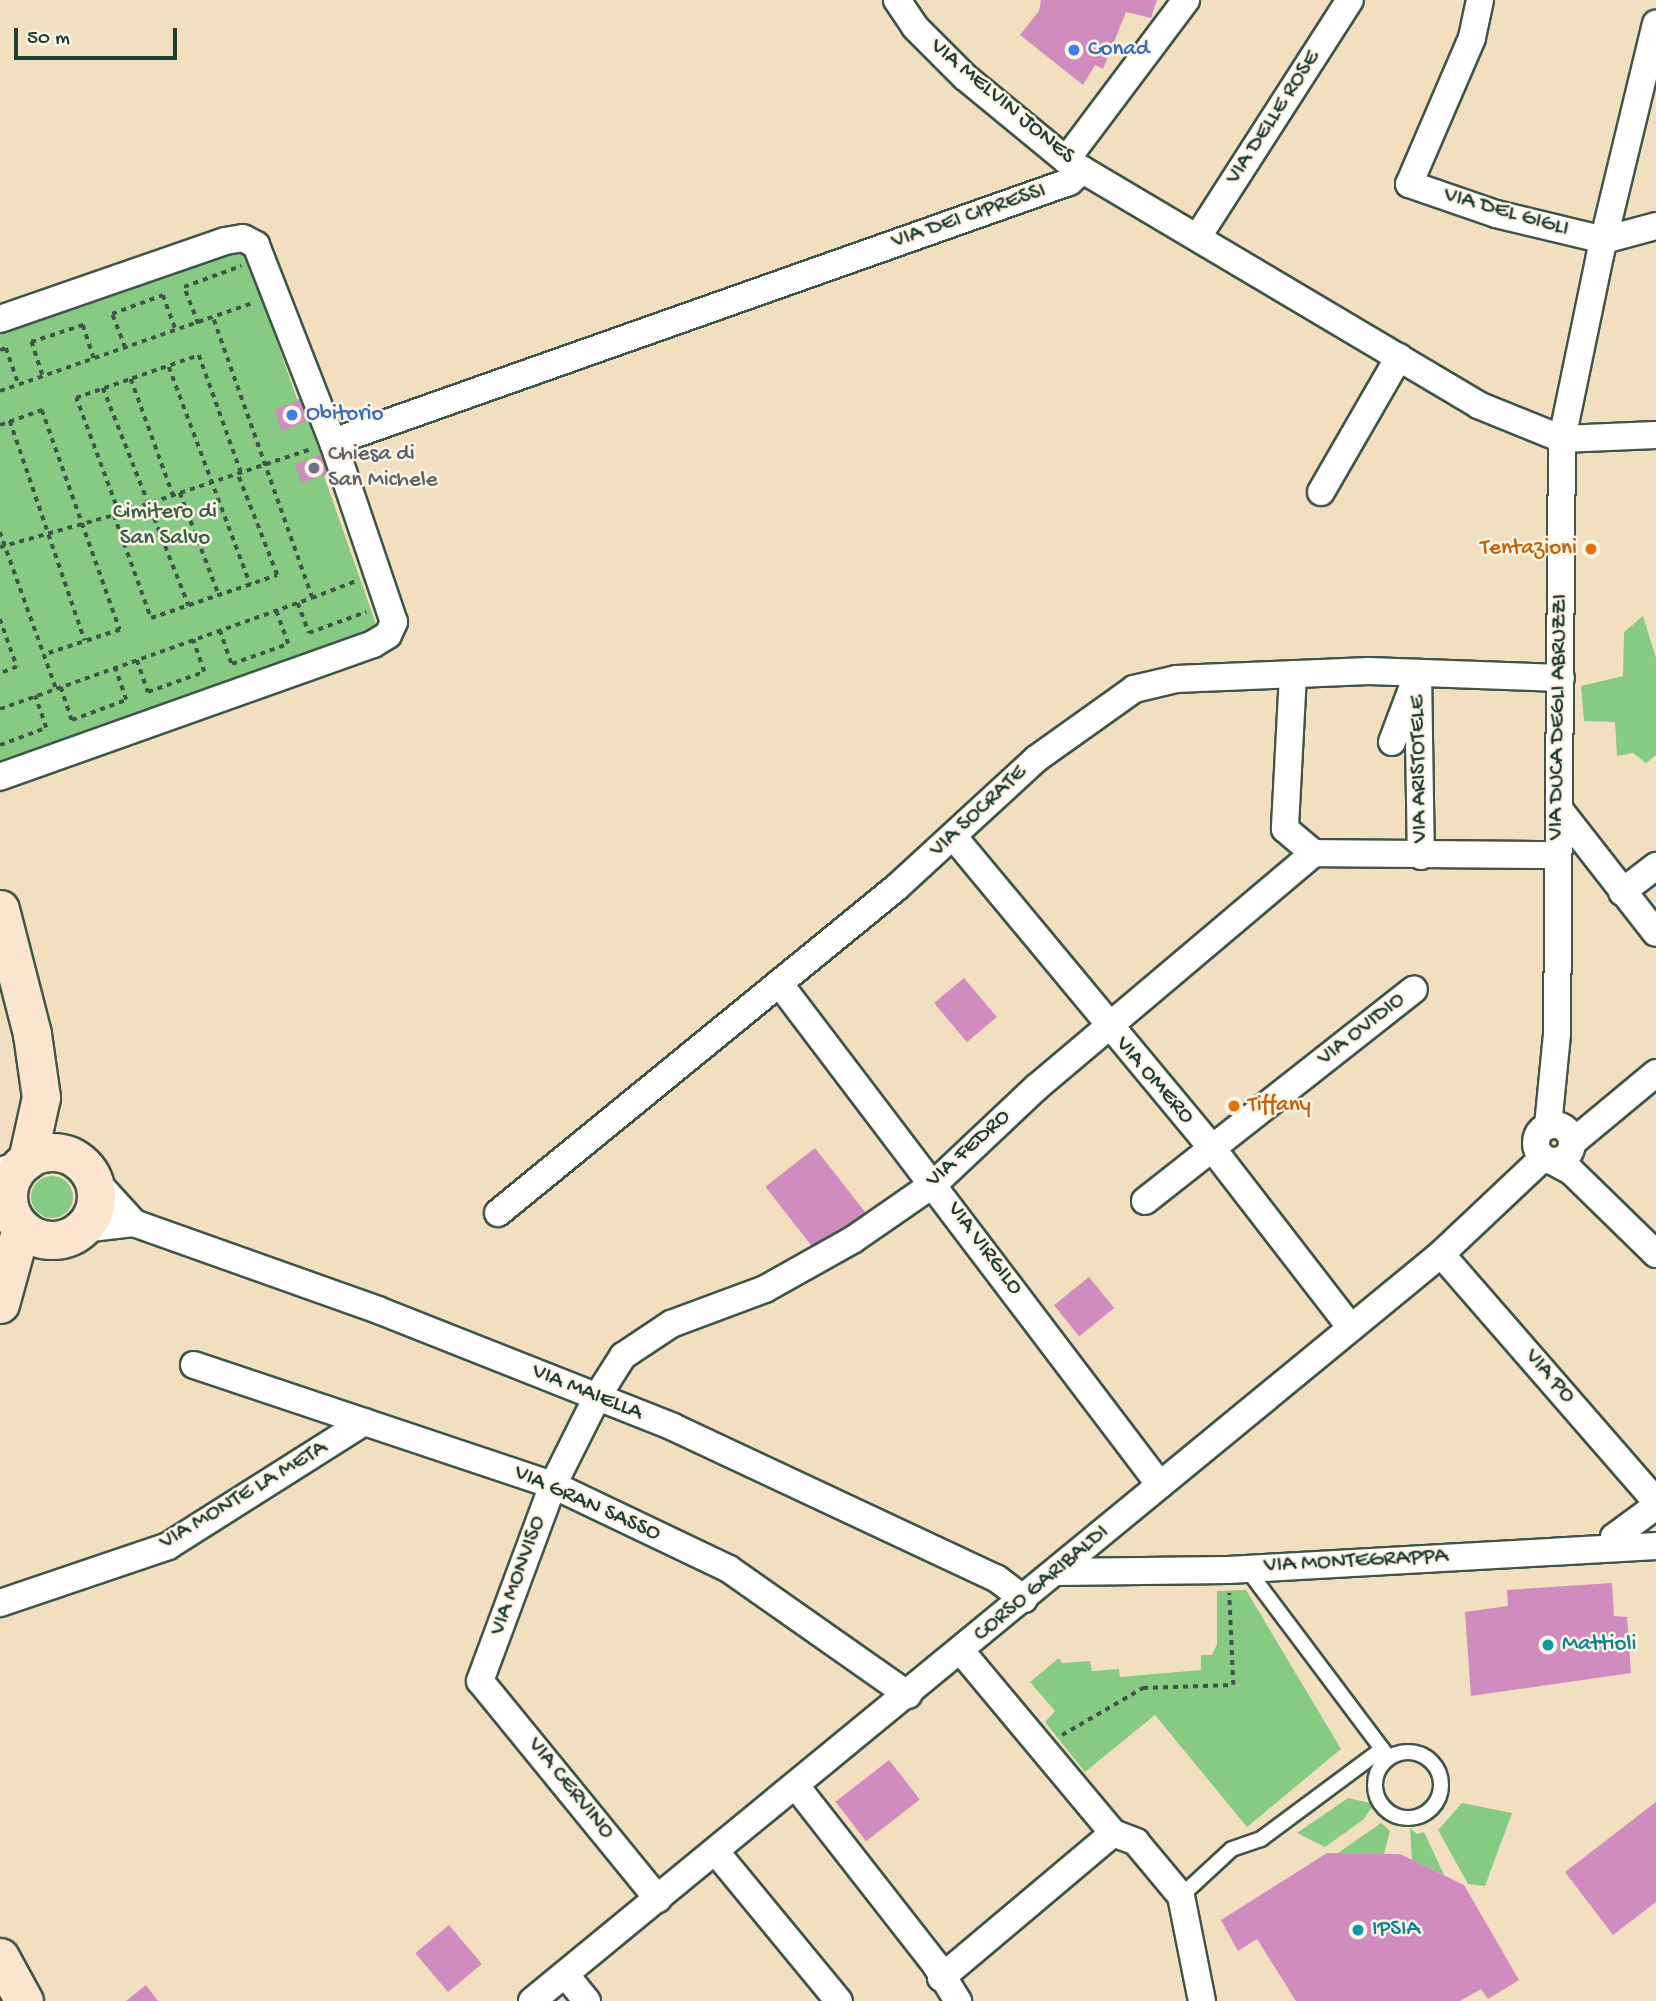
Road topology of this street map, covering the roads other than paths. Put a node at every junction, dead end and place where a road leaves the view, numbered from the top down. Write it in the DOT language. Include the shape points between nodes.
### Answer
graph roads {
  1 [pos="897,0"];
  2 [pos="1185,0"];
  3 [pos="1350,0"];
  4 [pos="1480,0"];
  5 [pos="1655,32"];
  6 [pos="1656,102"];
  7 [pos="1634,118"];
  8 [pos="1074,165"];
  9 [pos="1656,226"];
  10 [pos="1199,235"];
  11 [pos="1604,240"];
  12 [pos="0,319"];
  13 [pos="1399,358"];
  14 [pos="1656,435"];
  15 [pos="1562,439"];
  16 [pos="333,442"];
  17 [pos="1321,492"];
  18 [pos="1418,673"];
  19 [pos="1293,674"];
  20 [pos="1561,678"];
  21 [pos="1392,742"];
  22 [pos="0,776"];
  23 [pos="1559,809"];
  24 [pos="953,836"];
  25 [pos="1314,853"];
  26 [pos="1556,855"];
  27 [pos="1422,856"];
  28 [pos="1656,866"];
  29 [pos="1622,892"];
  30 [pos="0,909"];
  31 [pos="1656,933"];
  32 [pos="779,983"];
  33 [pos="1414,989"];
  34 [pos="1110,1029"];
  35 [pos="1656,1073"];
  36 [pos="41,1097"];
  37 [pos="1548,1126"];
  38 [pos="1573,1142"];
  39 [pos="1212,1148"];
  40 [pos="1548,1160"];
  41 [pos="17,1165"];
  42 [pos="88,1171"];
  43 [pos="935,1182"];
  44 [pos="1146,1201"];
  45 [pos="498,1213"];
  46 [pos="11,1217"];
  47 [pos="134,1223"];
  48 [pos="71,1234"];
  49 [pos="1441,1254"];
  50 [pos="1656,1254"];
  51 [pos="3,1299"];
  52 [pos="1351,1328"];
  53 [pos="194,1365"];
  54 [pos="597,1397"];
  55 [pos="364,1422"];
  56 [pos="553,1485"];
  57 [pos="1160,1485"];
  58 [pos="1656,1503"];
  59 [pos="1656,1541"];
  60 [pos="1614,1547"];
  61 [pos="1237,1569"];
  62 [pos="1056,1572"];
  63 [pos="1024,1599"];
  64 [pos="0,1603"];
  65 [pos="961,1651"];
  66 [pos="480,1681"];
  67 [pos="908,1695"];
  68 [pos="1385,1753"];
  69 [pos="796,1786"];
  70 [pos="1114,1833"];
  71 [pos="716,1852"];
  72 [pos="1181,1896"];
  73 [pos="658,1899"];
  74 [pos="0,1957"];
  75 [pos="565,1974"];
  76 [pos="941,1978"];
  77 [pos="24,2001"];
  78 [pos="532,2001"];
  79 [pos="587,2001"];
  80 [pos="839,2001"];
  81 [pos="958,2001"];
  82 [pos="1202,2001"];
  1 -- 8 [label="street, VIA MELVIN JONES" via="915,27 965,77"];
  2 -- 8 [label="street"];
  3 -- 10 [label="street, VIA DELLE ROSE"];
  4 -- 11 [label="street, VIA DEL GIGLI" via="1472,37 1409,184 1496,214"];
  5 -- 7 [label="street, VIA DUCA DEGLI ABRUZZI"];
  6 -- 7 [label="street"];
  7 -- 11 [label="street, VIA DUCA DEGLI ABRUZZI"];
  8 -- 10 [label="street"];
  8 -- 16 [label="street, VIA DEI CIPRESSI" via="1069,182"];
  9 -- 11 [label="street"];
  10 -- 13 [label="street"];
  11 -- 15 [label="street, VIA DUCA DEGLI ABRUZZI"];
  12 -- 16 [label="street" via="243,238 256,245"];
  13 -- 15 [label="street" via="1478,405"];
  13 -- 17 [label="street"];
  14 -- 15 [label="street"];
  15 -- 20 [label="street, VIA DUCA DEGLI ABRUZZI"];
  16 -- 22 [label="street" via="393,614 387,635"];
  18 -- 19 [label="street, VIA SOCRATE"];
  18 -- 20 [label="street, VIA SOCRATE"];
  18 -- 21 [label="street, VIA ARISTOTELE"];
  18 -- 27 [label="street, VIA ARISTOTELE"];
  19 -- 24 [label="street, VIA SOCRATE" via="1176,679 1134,689 1036,759"];
  19 -- 25 [label="street" via="1285,829"];
  20 -- 23 [label="street, VIA DUCA DEGLI ABRUZZI"];
  23 -- 26 [label="street, VIA DUCA DEGLI ABRUZZI"];
  23 -- 29 [label="street"];
  24 -- 32 [label="street, VIA SOCRATE"];
  24 -- 34 [label="street, VIA OMERO"];
  25 -- 27 [label="street"];
  25 -- 34 [label="street, VIA FEDRO"];
  26 -- 27 [label="street"];
  26 -- 37 [label="street, VIA DUCA DEGLI ABRUZZI" via="1557,1034"];
  28 -- 29 [label="street"];
  29 -- 31 [label="street"];
  30 -- 36 [label="street" via="32,1034"];
  32 -- 43 [label="street, VIA VIRGILO"];
  32 -- 45 [label="street, VIA SOCRATE"];
  33 -- 39 [label="street, VIA OVIDIO"];
  34 -- 39 [label="street, VIA OMERO"];
  34 -- 43 [label="street, VIA FEDRO" via="1037,1087"];
  35 -- 38 [label="street"];
  36 -- 41 [label="street"];
  36 -- 42 [label="street"];
  37 -- 38 [label="street" via="1564,1128"];
  37 -- 40 [label="street" via="1536,1143"];
  38 -- 40 [label="street" via="1566,1158"];
  39 -- 44 [label="street, VIA OVIDIO"];
  39 -- 52 [label="street, VIA OMERO"];
  40 -- 49 [label="street, CORSO GARIBALDI"];
  40 -- 50 [label="street" via="1571,1171"];
  41 -- 42 [label="street" via="59,1153"];
  41 -- 46 [label="street" via="9,1188"];
  42 -- 47 [label="street, VIA MAIELLA"];
  42 -- 48 [label="street" via="94,1210"];
  43 -- 54 [label="street, VIA FEDRO" via="855,1239 765,1289 671,1324 623,1356"];
  43 -- 57 [label="street, VIA VIRGILO"];
  46 -- 48 [label="street" via="46,1240"];
  46 -- 51 [label="street"];
  47 -- 48 [label="street, VIA MAIELLA"];
  47 -- 54 [label="street, VIA MAIELLA" via="378,1310"];
  48 -- 51 [label="street"];
  49 -- 52 [label="street, CORSO GARIBALDI"];
  49 -- 58 [label="street, VIA PO"];
  52 -- 57 [label="street, CORSO GARIBALDI"];
  53 -- 55 [label="street, VIA GRAN SASSO"];
  54 -- 56 [label="street, VIA MONVISO"];
  54 -- 63 [label="street, VIA MAIELLA" via="673,1427 996,1578"];
  55 -- 56 [label="street, VIA GRAN SASSO"];
  55 -- 64 [label="street, VIA MONTE LA META" via="168,1546"];
  56 -- 66 [label="street, VIA MONVISO"];
  56 -- 67 [label="street, VIA GRAN SASSO" via="729,1569"];
  57 -- 62 [label="street, CORSO GARIBALDI"];
  58 -- 60 [label="street" via="1614,1537"];
  59 -- 60 [label="street, VIA MONTEGRAPPA"];
  60 -- 61 [label="street, VIA MONTEGRAPPA"];
  61 -- 62 [label="street, VIA MONTEGRAPPA"];
  61 -- 68 [label="lane"];
  62 -- 63 [label="street, CORSO GARIBALDI"];
  63 -- 65 [label="street, CORSO GARIBALDI"];
  65 -- 67 [label="street, CORSO GARIBALDI"];
  65 -- 70 [label="street"];
  66 -- 73 [label="street, VIA CERVINO"];
  67 -- 69 [label="street, CORSO GARIBALDI"];
  68 -- 68 [label="lane" via="1421,1754 1437,1769 1440,1791 1429,1810 1409,1818 1381,1805 1374,1785"];
  68 -- 72 [label="lane" via="1261,1839 1232,1849"];
  69 -- 71 [label="street, CORSO GARIBALDI"];
  69 -- 76 [label="street" via="935,1964"];
  70 -- 72 [label="street" via="1136,1842"];
  70 -- 76 [label="street"];
  71 -- 73 [label="street, CORSO GARIBALDI"];
  71 -- 80 [label="street"];
  72 -- 82 [label="street"];
  73 -- 75 [label="street, CORSO GARIBALDI"];
  74 -- 77 [label="street"];
  75 -- 78 [label="street, CORSO GARIBALDI"];
  75 -- 79 [label="street"];
  76 -- 81 [label="street"];
}
